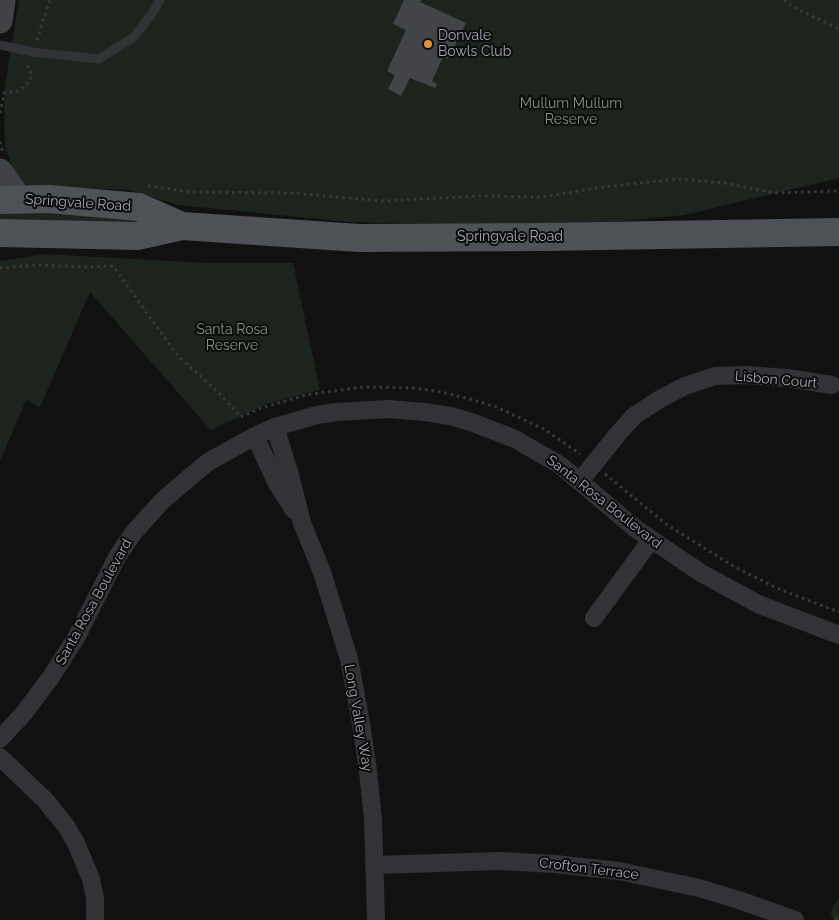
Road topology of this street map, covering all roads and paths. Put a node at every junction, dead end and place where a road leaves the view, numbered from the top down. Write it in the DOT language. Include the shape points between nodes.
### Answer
graph roads {
  1 [pos="3,0"];
  2 [pos="50,0"];
  3 [pos="160,0"];
  4 [pos="784,0"];
  5 [pos="0,21"];
  6 [pos="839,28"];
  7 [pos="0,45"];
  8 [pos="33,52"];
  9 [pos="0,113"];
  10 [pos="0,171"];
  11 [pos="147,186"];
  12 [pos="839,191"];
  13 [pos="8,199"];
  14 [pos="182,226"];
  15 [pos="839,232"];
  16 [pos="6,239"];
  17 [pos="832,385"];
  18 [pos="275,427"];
  19 [pos="255,436"];
  20 [pos="580,481"];
  21 [pos="302,523"];
  22 [pos="651,540"];
  23 [pos="594,618"];
  24 [pos="839,636"];
  25 [pos="0,739"];
  26 [pos="0,757"];
  27 [pos="376,865"];
  28 [pos="95,920"];
  29 [pos="376,920"];
  30 [pos="795,920"];
  1 -- 5 [label="main road"];
  2 -- 8 [label="path"];
  3 -- 8 [label="lane" via="134,37 99,59"];
  4 -- 6 [label="path"];
  7 -- 8 [label="lane"];
  8 -- 9 [label="path" via="28,67 32,76 19,91 4,93"];
  10 -- 13 [label="main road" via="13,189"];
  11 -- 12 [label="path" via="192,192 293,193 381,201 481,196 542,197 677,179 775,192"];
  13 -- 14 [label="main road, Springvale Road" via="139,207"];
  14 -- 15 [label="main road, Springvale Road" via="359,238"];
  14 -- 16 [label="main road, Springvale Road" via="137,236"];
  17 -- 20 [label="street, Lisbon Court" via="746,375 715,376 685,386 634,416"];
  18 -- 19 [label="street, Santa Rosa Boulevard"];
  18 -- 20 [label="street, Santa Rosa Boulevard" via="317,415 361,409 407,410 450,416 515,439"];
  18 -- 21 [label="street, Long Valley Way"];
  19 -- 21 [label="street, Long Valley Way" via="277,484"];
  19 -- 25 [label="street, Santa Rosa Boulevard" via="208,462 148,514 117,557 77,636 51,678"];
  20 -- 22 [label="street, Santa Rosa Boulevard"];
  21 -- 27 [label="street, Long Valley Way" via="322,572 349,659 368,771"];
  22 -- 23 [label="street"];
  22 -- 24 [label="street, Santa Rosa Boulevard" via="701,573 758,604"];
  26 -- 28 [label="street" via="45,800 76,843 91,879"];
  27 -- 29 [label="street, Long Valley Way"];
  27 -- 30 [label="street, Crofton Terrace" via="508,862 600,869 699,888"];
}
